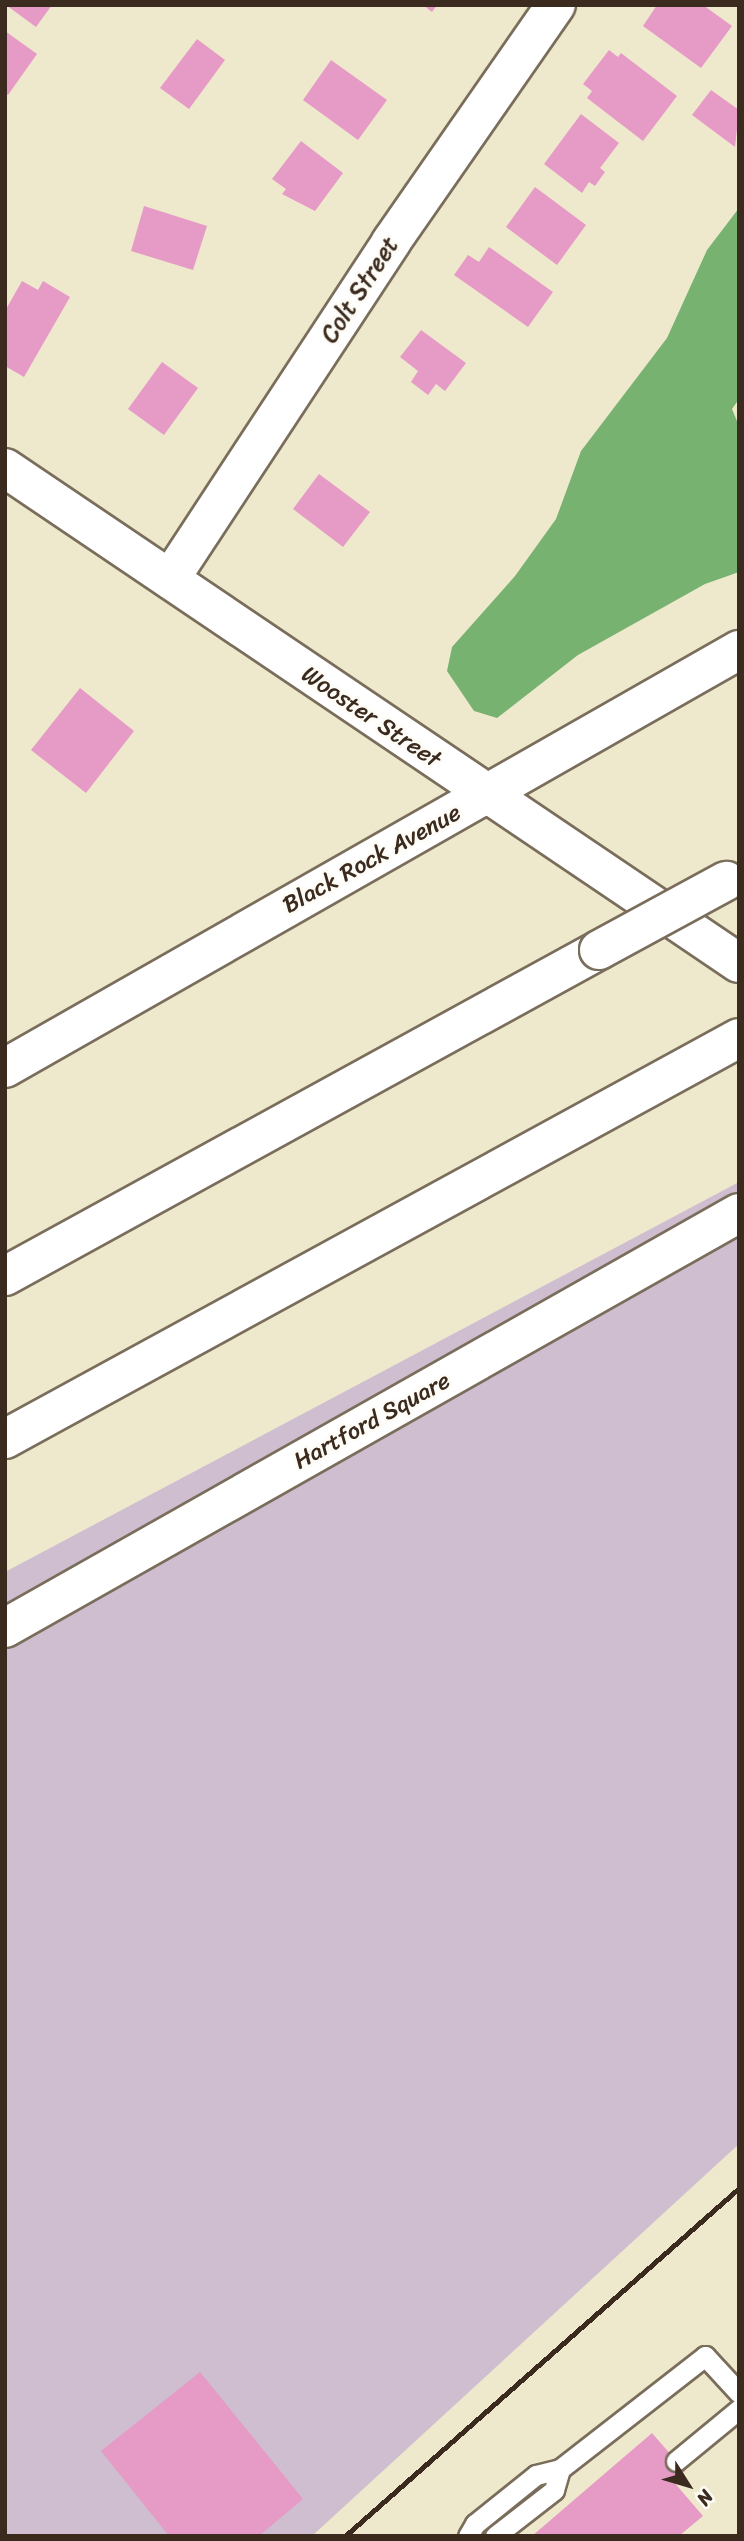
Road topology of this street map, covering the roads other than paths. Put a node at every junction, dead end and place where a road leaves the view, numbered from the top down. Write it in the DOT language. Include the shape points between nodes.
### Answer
graph roads {
  1 [pos="556,5"];
  2 [pos="5,468"];
  3 [pos="170,579"];
  4 [pos="739,650"];
  5 [pos="487,795"];
  6 [pos="732,877"];
  7 [pos="739,963"];
  8 [pos="736,1039"];
  9 [pos="5,1068"];
  10 [pos="739,1213"];
  11 [pos="5,1276"];
  12 [pos="5,1439"];
  13 [pos="5,1628"];
  14 [pos="739,2393"];
  15 [pos="739,2409"];
  16 [pos="676,2461"];
  17 [pos="560,2469"];
  18 [pos="468,2536"];
  19 [pos="495,2536"];
  1 -- 3 [label="main road, Colt Street" via="391,242"];
  2 -- 3 [label="main road, Wooster Street"];
  3 -- 5 [label="main road, Wooster Street"];
  4 -- 5 [label="main road, Black Rock Avenue"];
  5 -- 7 [label="main road, Wooster Street"];
  5 -- 9 [label="main road, Black Rock Avenue"];
  6 -- 11 [label="main road, bridge"];
  8 -- 12 [label="main road"];
  10 -- 13 [label="main road, Hartford Square"];
  14 -- 17 [label="lane" via="705,2356"];
  15 -- 16 [label="lane"];
  17 -- 18 [label="lane" via="536,2476 475,2524"];
  17 -- 19 [label="lane" via="554,2490"];
}
